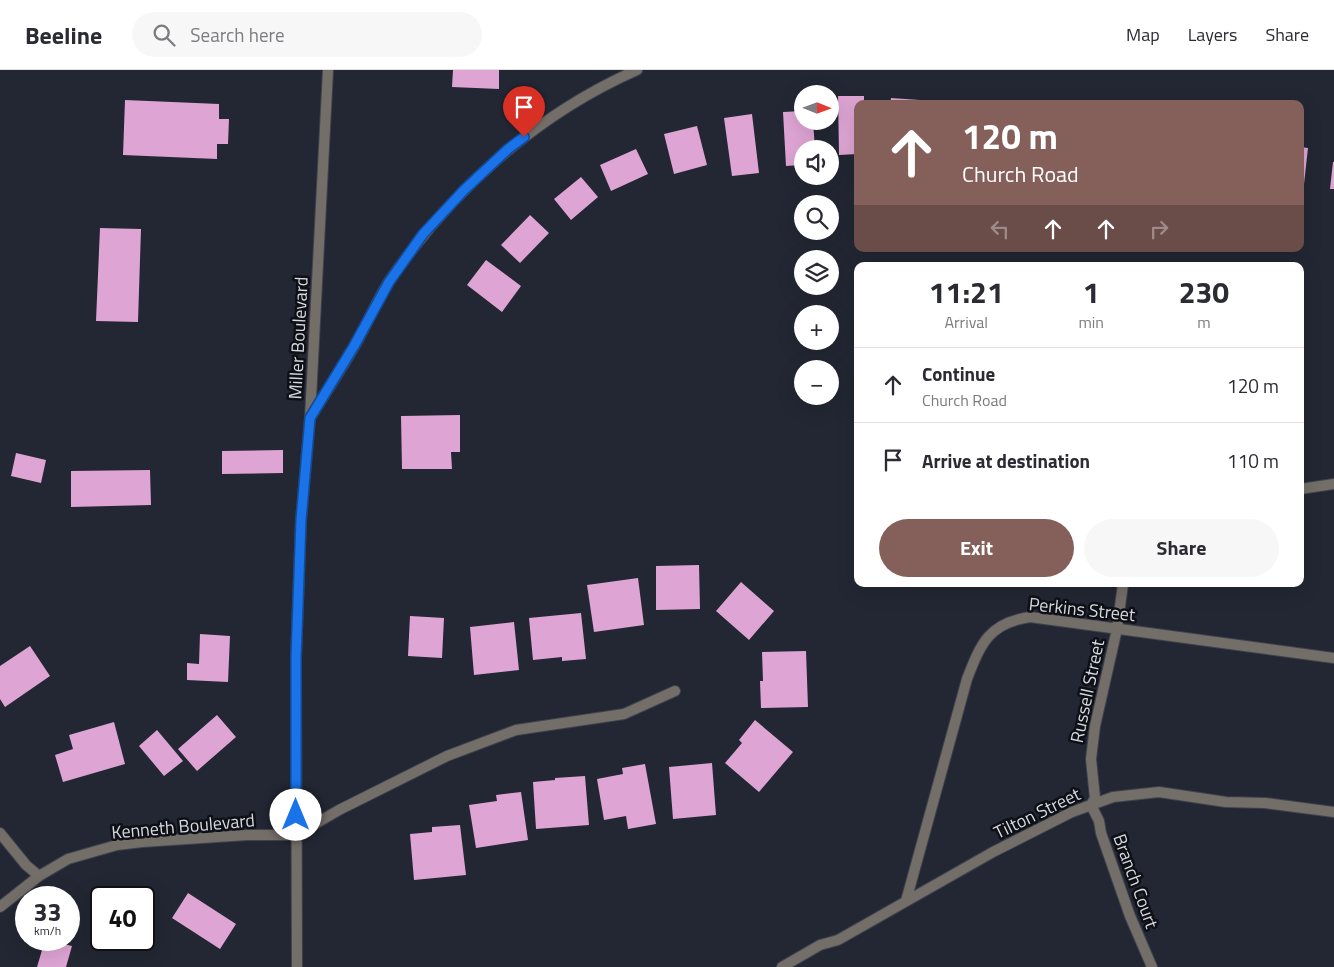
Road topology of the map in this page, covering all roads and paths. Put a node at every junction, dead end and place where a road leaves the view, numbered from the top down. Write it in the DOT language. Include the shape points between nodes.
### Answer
graph roads {
  1 [pos="328,70"];
  2 [pos="637,70"];
  3 [pos="310,418"];
  4 [pos="1334,484"];
  5 [pos="1304,488"];
  6 [pos="1123,587"];
  7 [pos="1117,629"];
  8 [pos="1334,658"];
  9 [pos="675,691"];
  10 [pos="1091,805"];
  11 [pos="1334,812"];
  12 [pos="0,833"];
  13 [pos="296,835"];
  14 [pos="39,876"];
  15 [pos="906,901"];
  16 [pos="0,907"];
  17 [pos="297,967"];
  18 [pos="782,967"];
  19 [pos="1152,967"];
  1 -- 3 [label="street, Miller Boulevard"];
  2 -- 3 [label="street" via="609,82 556,113 508,149 423,234 389,282"];
  3 -- 13 [label="street, Miller Boulevard" via="301,520 296,658"];
  4 -- 5 [label="street"];
  6 -- 7 [label="street, Russell Street"];
  7 -- 8 [label="street, Perkins Street"];
  7 -- 10 [label="street, Russell Street" via="1095,726 1091,759 1095,798"];
  7 -- 15 [label="street, Perkins Street" via="1030,617 1013,619 988,636 967,679"];
  9 -- 13 [label="street" via="624,714 516,730 448,756"];
  10 -- 11 [label="street, Tilton Street" via="1113,797 1159,792"];
  10 -- 15 [label="street, Tilton Street" via="993,852"];
  10 -- 19 [label="street, Branch Court" via="1130,916"];
  12 -- 14 [label="street"];
  13 -- 14 [label="street, Kenneth Boulevard" via="247,835 117,845 68,859"];
  13 -- 17 [label="street, Miller Boulevard"];
  14 -- 16 [label="street, Kenneth Boulevard"];
  15 -- 18 [label="street, Tilton Street"];
}
